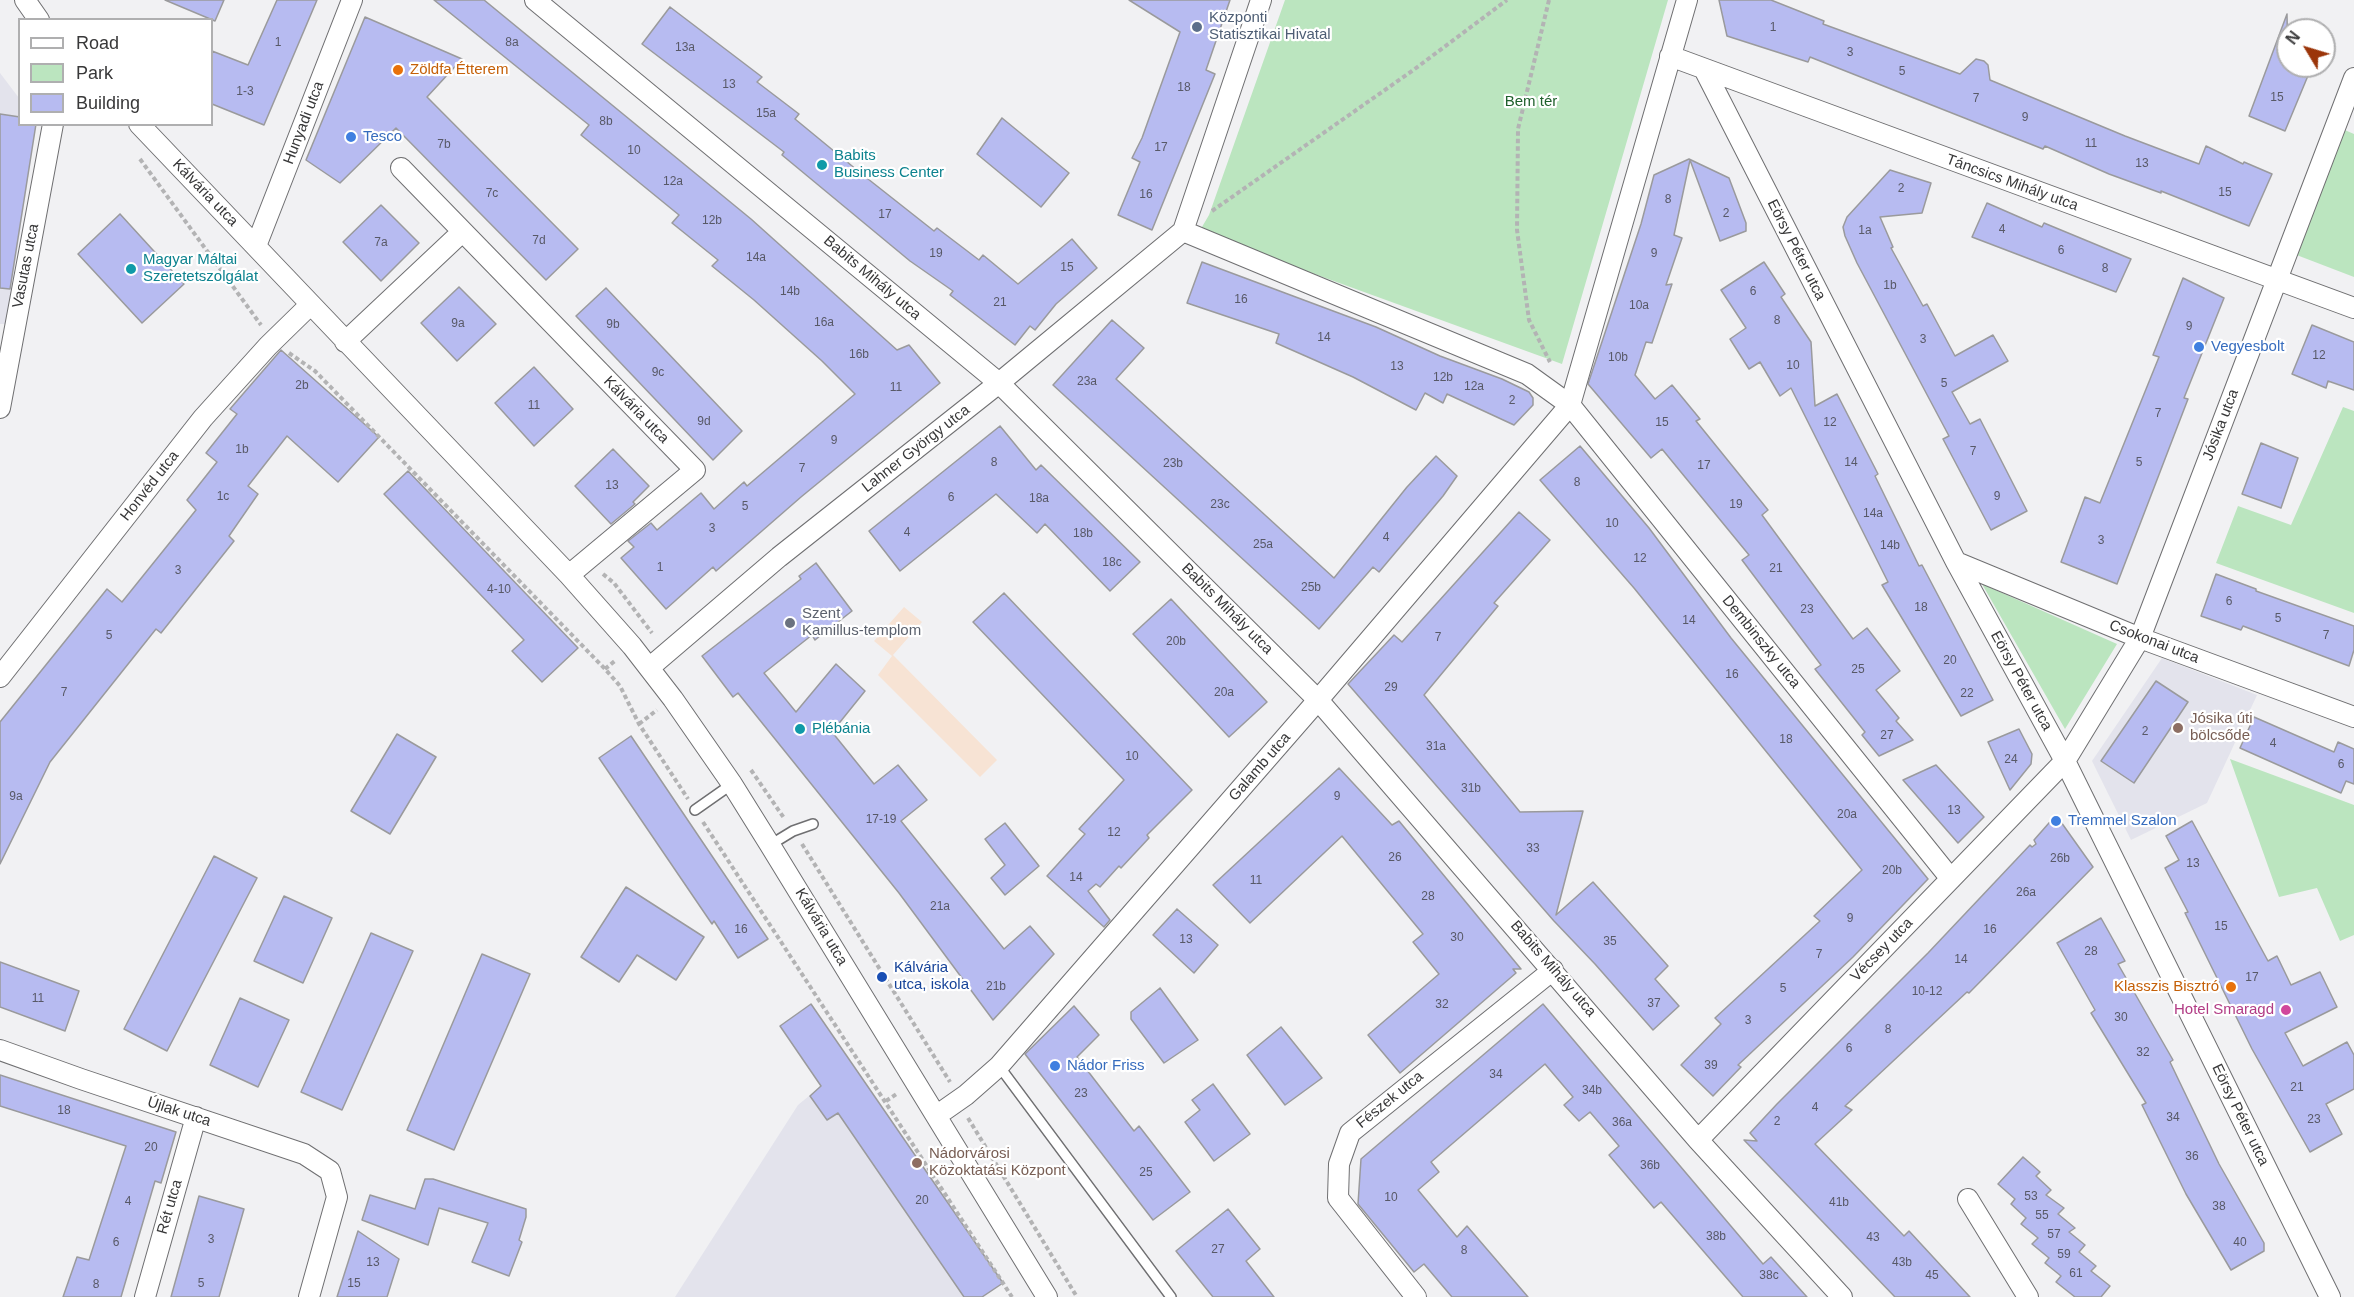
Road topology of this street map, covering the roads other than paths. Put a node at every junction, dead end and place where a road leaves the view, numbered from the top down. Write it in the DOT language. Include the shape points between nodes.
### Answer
graph roads {
  1 [pos="25,0"];
  2 [pos="352,0"];
  3 [pos="535,0"];
  4 [pos="1261,0"];
  5 [pos="1687,0"];
  6 [pos="38,18"];
  7 [pos="1670,56"];
  8 [pos="1704,69"];
  9 [pos="2354,78"];
  10 [pos="53,126"];
  11 [pos="141,126"];
  12 [pos="401,168"];
  13 [pos="1183,231"];
  14 [pos="462,232"];
  15 [pos="256,246"];
  16 [pos="2277,280"];
  17 [pos="310,305"];
  18 [pos="2354,308"];
  19 [pos="345,342"];
  20 [pos="999,383"];
  21 [pos="1570,405"];
  22 [pos="0,408"];
  23 [pos="1956,562"];
  24 [pos="569,575"];
  25 [pos="2140,638"];
  26 [pos="649,668"];
  27 [pos="0,677"];
  28 [pos="1318,700"];
  29 [pos="2354,717"];
  30 [pos="2065,761"];
  31 [pos="732,784"];
  32 [pos="695,810"];
  33 [pos="813,824"];
  34 [pos="770,845"];
  35 [pos="1951,879"];
  36 [pos="1553,970"];
  37 [pos="0,1050"];
  38 [pos="999,1066"];
  39 [pos="936,1116"];
  40 [pos="195,1117"];
  41 [pos="1698,1140"];
  42 [pos="1968,1199"];
  43 [pos="145,1297"];
  44 [pos="309,1297"];
  45 [pos="1047,1297"];
  46 [pos="1171,1297"];
  47 [pos="1416,1297"];
  48 [pos="1842,1297"];
  49 [pos="2028,1297"];
  50 [pos="2330,1297"];
  1 -- 6 [label="street"];
  2 -- 15 [label="street, Hunyadi utca"];
  3 -- 20 [label="street, Babits Mihály utca"];
  4 -- 13 [label="street"];
  5 -- 7 [label="street"];
  7 -- 8 [label="street, Táncsics Mihály utca"];
  7 -- 21 [label="street"];
  8 -- 16 [label="street, Táncsics Mihály utca"];
  8 -- 23 [label="street, Eörsy Péter utca"];
  9 -- 16 [label="street, Jósika utca"];
  10 -- 22 [label="street, Vasutas utca"];
  11 -- 15 [label="street, Kálvária utca"];
  12 -- 14 [label="street, Kálvária utca"];
  13 -- 20 [label="street, Lahner György utca"];
  13 -- 21 [label="street" via="1527,374"];
  14 -- 19 [label="street"];
  14 -- 24 [label="street, Kálvária utca" via="695,470"];
  15 -- 17 [label="street, Kálvária utca"];
  16 -- 18 [label="street, Táncsics Mihály utca"];
  16 -- 25 [label="street, Jósika utca"];
  17 -- 19 [label="street, Kálvária utca"];
  17 -- 27 [label="street, Honvéd utca" via="203,418"];
  19 -- 24 [label="street, Kálvária utca"];
  20 -- 26 [label="street, Lahner György utca" via="779,557"];
  20 -- 28 [label="street, Babits Mihály utca"];
  21 -- 28 [label="street, Galamb utca"];
  21 -- 35 [label="street, Dembinszky utca"];
  23 -- 25 [label="street, Csokonai utca"];
  23 -- 30 [label="street, Eörsy Péter utca"];
  24 -- 26 [label="street, Kálvária utca"];
  25 -- 29 [label="street, Csokonai utca"];
  25 -- 30 [label="street, Jósika utca"];
  26 -- 31 [label="street, Kálvária utca"];
  28 -- 36 [label="street, Babits Mihály utca"];
  28 -- 38 [label="street, Galamb utca"];
  30 -- 35 [label="street, Vécsey utca"];
  30 -- 50 [label="street, Eörsy Péter utca"];
  31 -- 32 [label="lane"];
  31 -- 34 [label="street, Kálvária utca"];
  33 -- 34 [label="lane"];
  34 -- 39 [label="street, Kálvária utca"];
  35 -- 41 [label="street, Vécsey utca"];
  36 -- 41 [label="street, Babits Mihály utca"];
  36 -- 47 [label="street, Fészek utca" via="1350,1133 1339,1164 1338,1198"];
  37 -- 40 [label="street, Újlak utca"];
  38 -- 39 [label="street, Galamb utca"];
  38 -- 46 [label="lane"];
  39 -- 45 [label="street, Kálvária utca"];
  40 -- 43 [label="street, Rét utca"];
  40 -- 44 [label="street, Újlak utca" via="304,1154 330,1171 337,1197"];
  41 -- 48 [label="street, Babits Mihály utca"];
  42 -- 49 [label="street"];
}
